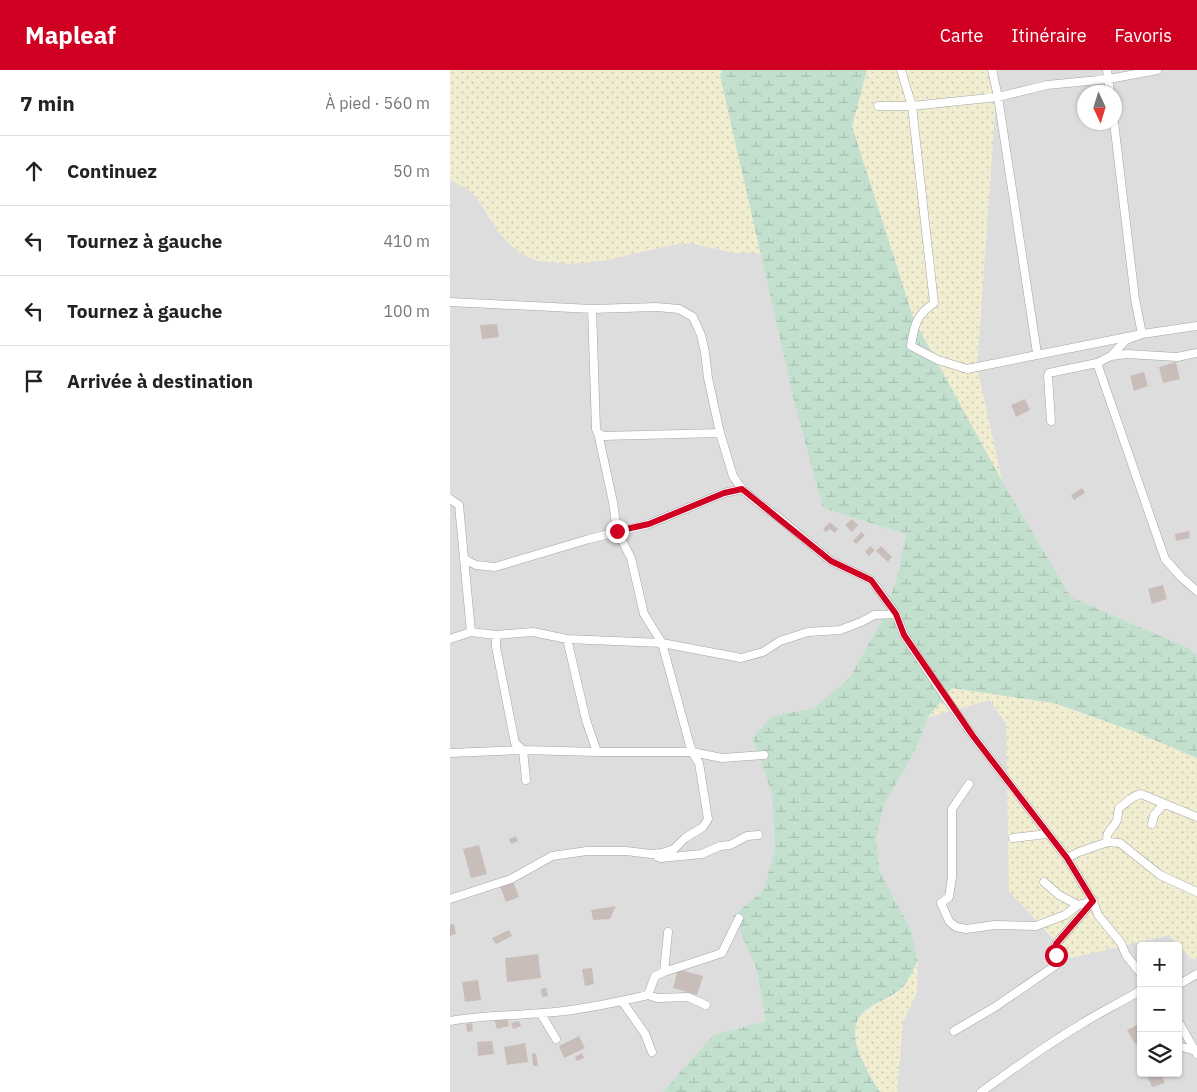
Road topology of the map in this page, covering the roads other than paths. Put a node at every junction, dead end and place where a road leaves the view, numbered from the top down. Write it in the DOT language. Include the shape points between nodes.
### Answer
graph roads {
  1 [pos="901,70"];
  2 [pos="992,70"];
  3 [pos="1107,70"];
  4 [pos="1157,70"];
  5 [pos="1108,79"];
  6 [pos="1109,85"];
  7 [pos="998,97"];
  8 [pos="878,106"];
  9 [pos="912,106"];
  10 [pos="1115,130"];
  11 [pos="450,302"];
  12 [pos="592,309"];
  13 [pos="1197,326"];
  14 [pos="1142,334"];
  15 [pos="1197,353"];
  16 [pos="1037,354"];
  17 [pos="1111,356"];
  18 [pos="1097,363"];
  19 [pos="1051,421"];
  20 [pos="720,432"];
  21 [pos="598,433"];
  22 [pos="742,489"];
  23 [pos="450,499"];
  24 [pos="617,531"];
  25 [pos="464,559"];
  26 [pos="1197,591"];
  27 [pos="896,614"];
  28 [pos="471,632"];
  29 [pos="496,635"];
  30 [pos="450,639"];
  31 [pos="567,639"];
  32 [pos="662,643"];
  33 [pos="523,750"];
  34 [pos="597,752"];
  35 [pos="692,752"];
  36 [pos="450,753"];
  37 [pos="764,756"];
  38 [pos="526,780"];
  39 [pos="969,784"];
  40 [pos="1164,804"];
  41 [pos="1197,817"];
  42 [pos="1152,824"];
  43 [pos="1047,834"];
  44 [pos="758,835"];
  45 [pos="1013,838"];
  46 [pos="1108,842"];
  47 [pos="651,854"];
  48 [pos="1067,858"];
  49 [pos="1044,882"];
  50 [pos="1197,892"];
  51 [pos="450,899"];
  52 [pos="1093,901"];
  53 [pos="1078,905"];
  54 [pos="739,918"];
  55 [pos="668,932"];
  56 [pos="1137,969"];
  57 [pos="664,972"];
  58 [pos="1197,974"];
  59 [pos="1182,983"];
  60 [pos="1137,992"];
  61 [pos="648,995"];
  62 [pos="622,1001"];
  63 [pos="706,1005"];
  64 [pos="541,1014"];
  65 [pos="450,1021"];
  66 [pos="1182,1028"];
  67 [pos="954,1031"];
  68 [pos="556,1039"];
  69 [pos="1182,1048"];
  70 [pos="652,1052"];
  71 [pos="1196,1053"];
  72 [pos="981,1092"];
  1 -- 9 [label="street"];
  2 -- 7 [label="street"];
  3 -- 5 [label="street"];
  4 -- 5 [label="street"];
  5 -- 6 [label="street"];
  5 -- 7 [label="street" via="1047,85"];
  7 -- 9 [label="street"];
  7 -- 16 [label="street"];
  8 -- 9 [label="street"];
  9 -- 16 [label="street" via="934,303 922,312 913,330 911,346 938,360 967,369"];
  10 -- 14 [label="street"];
  11 -- 12 [label="street"];
  12 -- 20 [label="street" via="656,307 679,309 693,317 705,352"];
  12 -- 21 [label="street"];
  13 -- 14 [label="street"];
  14 -- 16 [label="street"];
  14 -- 17 [label="street" via="1126,340"];
  15 -- 17 [label="street" via="1177,357"];
  17 -- 18 [label="street"];
  18 -- 19 [label="street" via="1049,374"];
  18 -- 26 [label="street" via="1165,558"];
  20 -- 21 [label="street" via="603,436"];
  20 -- 22 [label="street" via="733,476"];
  21 -- 24 [label="street"];
  22 -- 24 [label="street" via="724,493 649,524"];
  22 -- 27 [label="street" via="831,561 871,580"];
  23 -- 25 [label="street" via="459,505"];
  24 -- 25 [label="street" via="495,567 476,565"];
  24 -- 32 [label="street" via="630,558 644,614"];
  25 -- 28 [label="street"];
  27 -- 32 [label="street" via="874,615 840,630 808,632 741,658"];
  27 -- 43 [label="street" via="904,635 948,701"];
  28 -- 29 [label="street"];
  28 -- 30 [label="street"];
  29 -- 31 [label="street" via="533,632"];
  29 -- 33 [label="street" via="515,743"];
  31 -- 32 [label="street"];
  31 -- 34 [label="street"];
  32 -- 35 [label="street"];
  33 -- 34 [label="street"];
  33 -- 36 [label="street"];
  33 -- 38 [label="street"];
  34 -- 35 [label="street"];
  35 -- 37 [label="street" via="722,758"];
  35 -- 47 [label="street" via="699,763 708,819 703,827 674,849"];
  39 -- 53 [label="street" via="952,809 952,877 949,897 941,903 949,921 966,929 995,925 1036,926 1065,915"];
  40 -- 41 [label="street"];
  40 -- 42 [label="street" via="1154,815"];
  40 -- 46 [label="street" via="1141,794 1133,796 1118,808 1117,822 1107,833"];
  43 -- 45 [label="street"];
  43 -- 48 [label="street"];
  44 -- 47 [label="street" via="747,836 730,846 720,846 702,854 661,858"];
  46 -- 48 [label="street"];
  46 -- 50 [label="street" via="1124,845 1160,875"];
  47 -- 51 [label="street" via="587,850 552,856 511,878"];
  48 -- 52 [label="street"];
  49 -- 53 [label="street"];
  52 -- 53 [label="street"];
  52 -- 56 [label="street" via="1098,915"];
  52 -- 67 [label="street" via="1056,944 1056,965"];
  54 -- 57 [label="street" via="722,953"];
  55 -- 57 [label="street"];
  57 -- 61 [label="street" via="655,976"];
  58 -- 59 [label="street"];
  60 -- 72 [label="street" via="1084,1022"];
  61 -- 62 [label="street"];
  61 -- 63 [label="street" via="657,998 688,997"];
  62 -- 64 [label="street"];
  62 -- 70 [label="street" via="645,1034"];
  64 -- 65 [label="street"];
  64 -- 68 [label="street"];
  66 -- 71 [label="street"];
  69 -- 71 [label="street"];
}
